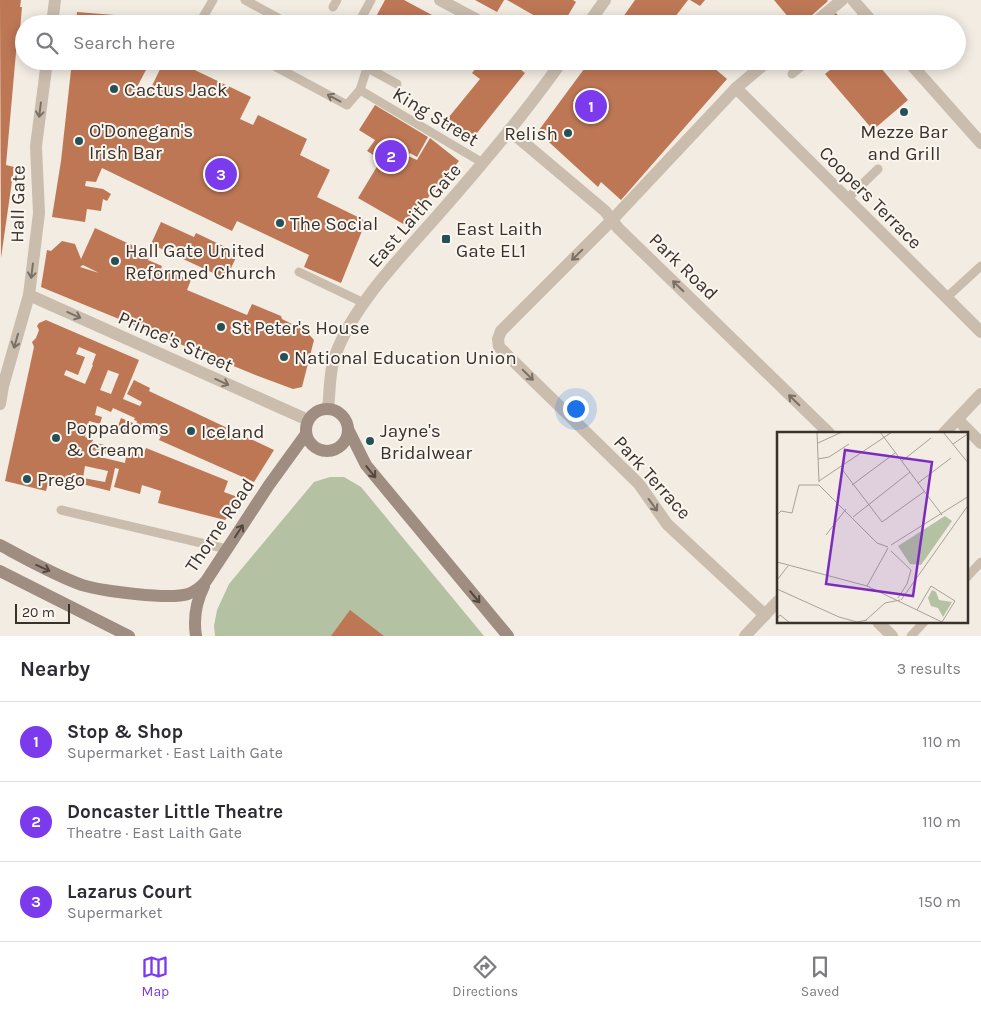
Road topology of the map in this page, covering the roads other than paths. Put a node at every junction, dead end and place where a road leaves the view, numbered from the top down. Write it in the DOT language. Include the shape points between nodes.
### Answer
graph roads {
  1 [pos="55,0"];
  2 [pos="213,0"];
  3 [pos="245,0"];
  4 [pos="371,0"];
  5 [pos="440,0"];
  6 [pos="605,0"];
  7 [pos="842,0"];
  8 [pos="853,0"];
  9 [pos="865,13"];
  10 [pos="53,15"];
  11 [pos="204,15"];
  12 [pos="272,15"];
  13 [pos="363,15"];
  14 [pos="468,15"];
  15 [pos="594,15"];
  16 [pos="824,15"];
  17 [pos="46,70"];
  18 [pos="282,70"];
  19 [pos="366,70"];
  20 [pos="371,70"];
  21 [pos="551,70"];
  22 [pos="757,70"];
  23 [pos="797,70"];
  24 [pos="916,70"];
  25 [pos="792,74"];
  26 [pos="397,84"];
  27 [pos="736,88"];
  28 [pos="360,90"];
  29 [pos="509,130"];
  30 [pos="981,143"];
  31 [pos="483,163"];
  32 [pos="878,169"];
  33 [pos="847,199"];
  34 [pos="612,220"];
  35 [pos="981,266"];
  36 [pos="299,272"];
  37 [pos="29,295"];
  38 [pos="946,298"];
  39 [pos="364,303"];
  40 [pos="981,332"];
  41 [pos="981,394"];
  42 [pos="0,404"];
  43 [pos="328,409"];
  44 [pos="308,420"];
  45 [pos="958,420"];
  46 [pos="348,429"];
  47 [pos="827,432"];
  48 [pos="946,432"];
  49 [pos="306,434"];
  50 [pos="981,443"];
  51 [pos="61,510"];
  52 [pos="0,545"];
  53 [pos="227,549"];
  54 [pos="981,562"];
  55 [pos="0,571"];
  56 [pos="968,576"];
  57 [pos="206,581"];
  58 [pos="777,602"];
  59 [pos="765,615"];
  60 [pos="880,624"];
  61 [pos="922,624"];
  62 [pos="129,636"];
  63 [pos="196,636"];
  64 [pos="508,636"];
  65 [pos="745,636"];
  66 [pos="892,636"];
  67 [pos="911,636"];
  1 -- 10 [label="street"];
  2 -- 11 [label="lane"];
  3 -- 12 [label="lane"];
  4 -- 13 [label="lane"];
  5 -- 14 [label="street"];
  6 -- 15 [label="street"];
  7 -- 16 [label="street"];
  8 -- 9 [label="street"];
  17 -- 37 [label="street, Hall Gate, one-way" via="36,146 39,213"];
  28 -- 18 [label="lane, one-way" via="348,105"];
  19 -- 28 [label="lane"];
  20 -- 26 [label="lane"];
  21 -- 29 [label="street, East Laith Gate"];
  22 -- 27 [label="street"];
  23 -- 25 [label="lane"];
  24 -- 30 [label="street"];
  27 -- 33 [label="street, Coopers Terrace"];
  27 -- 34 [label="street"];
  28 -- 31 [label="lane, King Street"];
  29 -- 31 [label="street, East Laith Gate"];
  29 -- 34 [label="street, Park Road"];
  31 -- 39 [label="street, East Laith Gate"];
  32 -- 33 [label="lane"];
  33 -- 38 [label="street, Coopers Terrace"];
  47 -- 34 [label="street, Park Road, one-way"];
  34 -- 59 [label="street, Park Terrace, one-way" via="501,331 500,347 638,484 667,524"];
  35 -- 38 [label="lane"];
  36 -- 39 [label="lane"];
  37 -- 42 [label="street, Hall Gate, one-way"];
  37 -- 44 [label="street, Prince's Street, one-way"];
  38 -- 40 [label="street, Coopers Terrace"];
  39 -- 43 [label="street, East Laith Gate" via="348,326 334,358"];
  41 -- 45 [label="street"];
  43 -- 44 [label="street" via="317,411"];
  43 -- 46 [label="street" via="342,416"];
  44 -- 49 [label="street"];
  45 -- 48 [label="street"];
  45 -- 50 [label="street"];
  46 -- 49 [label="street" via="343,443 332,451 312,446"];
  46 -- 64 [label="street, one-way" via="366,465"];
  53 -- 49 [label="street, Thorne Road, one-way"];
  51 -- 53 [label="lane"];
  52 -- 57 [label="street, Thorne Road, one-way" via="83,585 154,595 186,595"];
  53 -- 57 [label="street, Thorne Road"];
  54 -- 56 [label="lane"];
  55 -- 62 [label="street"];
  57 -- 63 [label="street" via="196,601"];
  58 -- 59 [label="street"];
  59 -- 65 [label="street"];
  60 -- 66 [label="street"];
  61 -- 67 [label="lane"];
}
